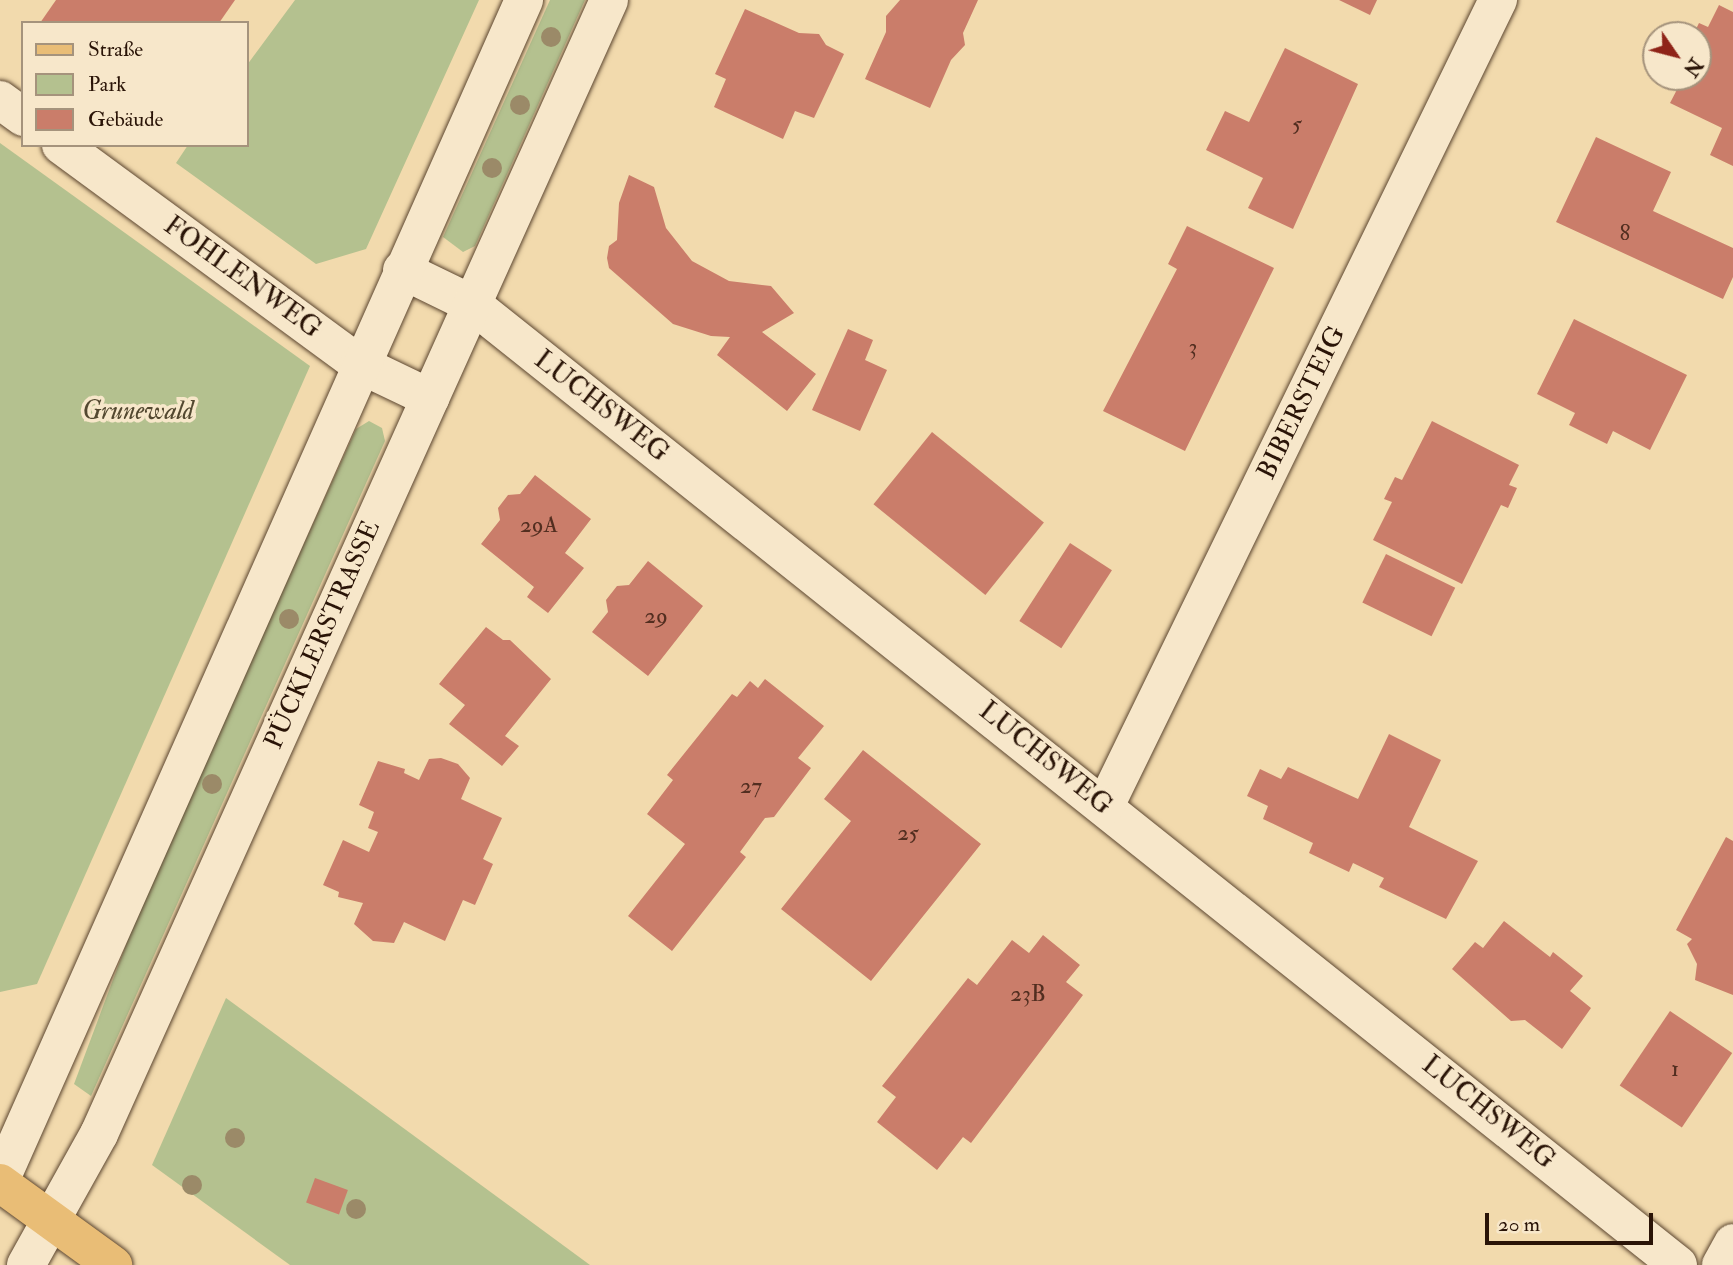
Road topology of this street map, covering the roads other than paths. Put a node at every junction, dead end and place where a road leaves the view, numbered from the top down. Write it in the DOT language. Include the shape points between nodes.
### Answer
graph roads {
  1 [pos="524,0"];
  2 [pos="608,0"];
  3 [pos="1498,0"];
  4 [pos="0,100"];
  5 [pos="21,116"];
  6 [pos="64,147"];
  7 [pos="402,270"];
  8 [pos="472,304"];
  9 [pos="359,364"];
  10 [pos="430,398"];
  11 [pos="1105,806"];
  12 [pos="0,1182"];
  13 [pos="53,1221"];
  14 [pos="1733,1243"];
  15 [pos="26,1265"];
  16 [pos="113,1265"];
  17 [pos="1678,1265"];
  18 [pos="1721,1265"];
  1 -- 7 [label="street"];
  2 -- 8 [label="street, PÜCKLERSTRASSE"];
  3 -- 11 [label="street, BIBERSTEIG"];
  4 -- 5 [label="street"];
  6 -- 9 [label="street, FOHLENWEG"];
  7 -- 8 [label="street, LUCHSWEG"];
  7 -- 9 [label="street"];
  8 -- 10 [label="street, PÜCKLERSTRASSE"];
  8 -- 11 [label="street, LUCHSWEG"];
  9 -- 10 [label="street, FOHLENWEG"];
  9 -- 12 [label="street"];
  10 -- 13 [label="street, PÜCKLERSTRASSE" via="99,1134"];
  11 -- 17 [label="street, LUCHSWEG"];
  12 -- 13 [label="main road"];
  13 -- 15 [label="street, PÜCKLERSTRASSE"];
  13 -- 16 [label="main road"];
  14 -- 18 [label="street"];
}
